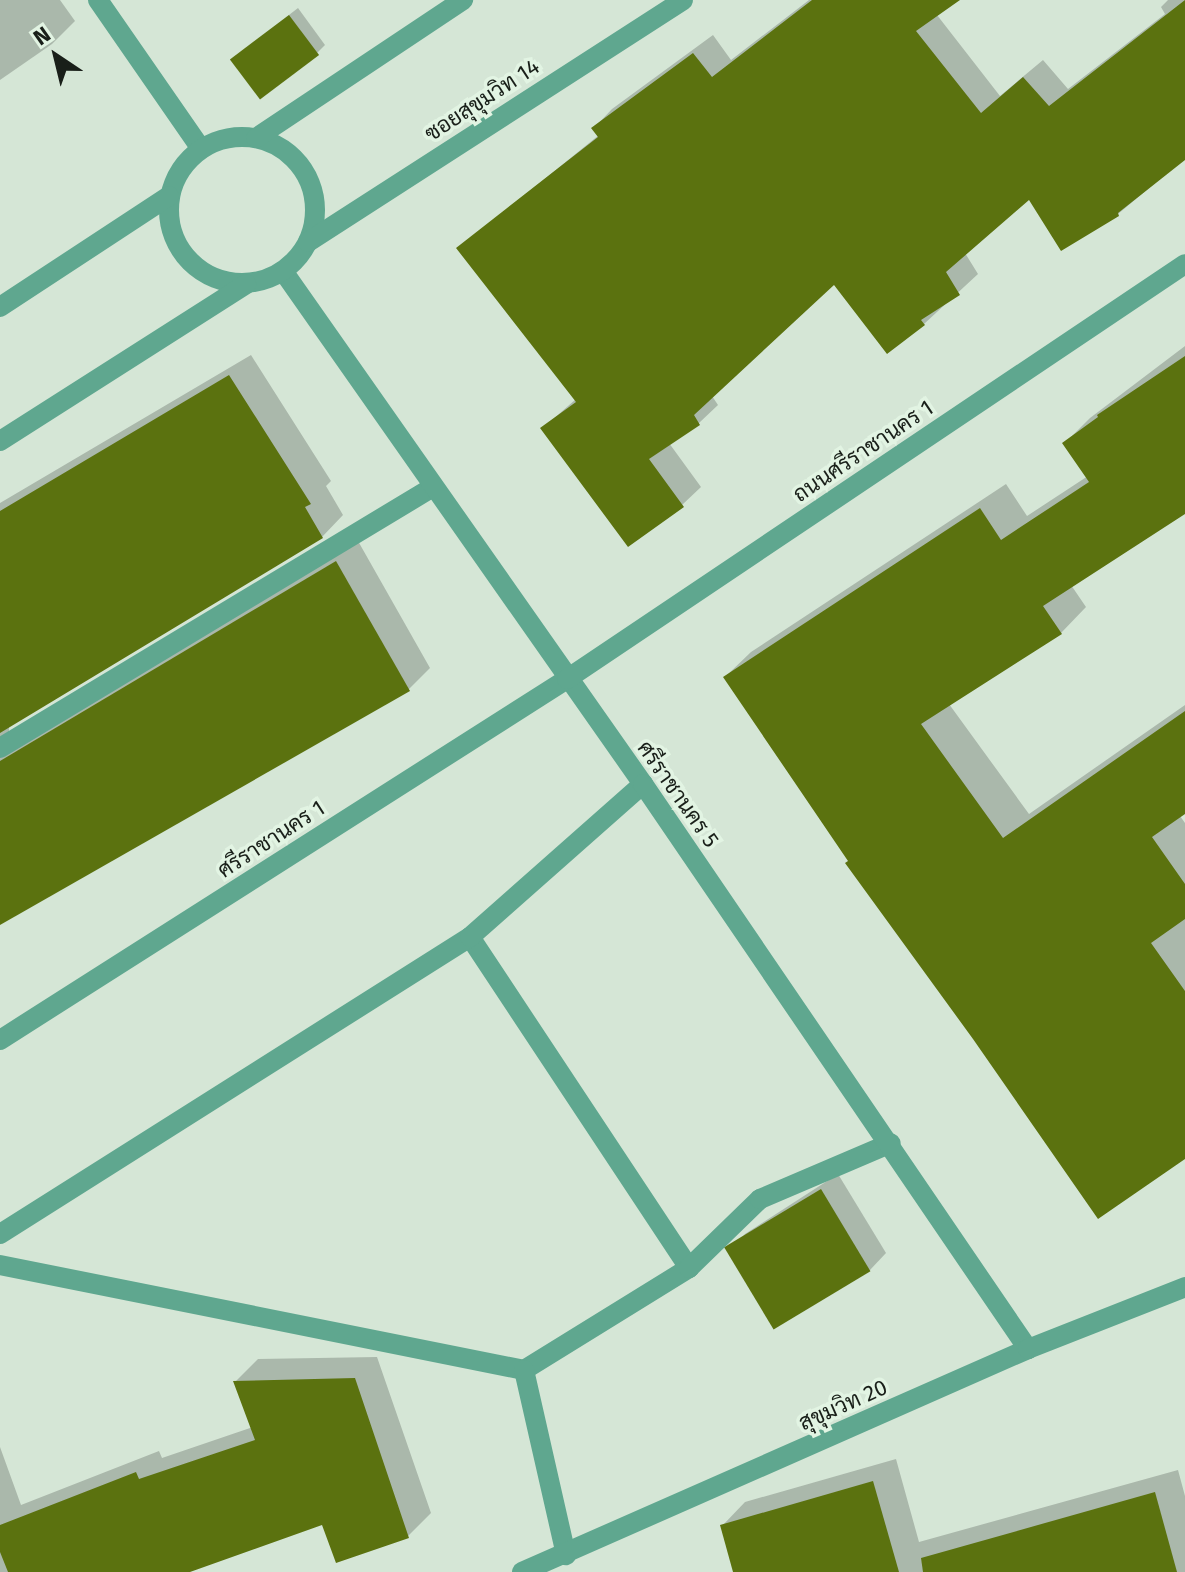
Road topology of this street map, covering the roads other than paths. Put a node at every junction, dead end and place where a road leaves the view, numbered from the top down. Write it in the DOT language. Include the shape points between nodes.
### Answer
graph roads {
  1 [pos="98,0"];
  2 [pos="463,0"];
  3 [pos="683,0"];
  4 [pos="256,138"];
  5 [pos="201,149"];
  6 [pos="169,196"];
  7 [pos="308,242"];
  8 [pos="1185,264"];
  9 [pos="283,271"];
  10 [pos="246,284"];
  11 [pos="0,307"];
  12 [pos="0,441"];
  13 [pos="433,487"];
  14 [pos="567,679"];
  15 [pos="0,748"];
  16 [pos="643,784"];
  17 [pos="470,937"];
  18 [pos="0,1040"];
  19 [pos="891,1143"];
  20 [pos="0,1234"];
  21 [pos="0,1265"];
  22 [pos="689,1268"];
  23 [pos="1185,1287"];
  24 [pos="1028,1349"];
  25 [pos="524,1370"];
  26 [pos="566,1555"];
  27 [pos="522,1572"];
  1 -- 5 [label="street"];
  2 -- 4 [label="street"];
  3 -- 7 [label="street, ซอยสุขุมวิท 14"];
  4 -- 5 [label="street" via="218,140"];
  4 -- 7 [label="street" via="277,145 308,176 316,199"];
  5 -- 6 [label="street" via="181,170"];
  6 -- 10 [label="street" via="168,219 186,259 203,273"];
  6 -- 11 [label="street"];
  7 -- 9 [label="street"];
  8 -- 14 [label="street, ถนนศรีราชานคร 1"];
  9 -- 10 [label="street"];
  9 -- 13 [label="street, ศรีราชานคร 5"];
  10 -- 12 [label="street"];
  13 -- 14 [label="street, ศรีราชานคร 5"];
  13 -- 15 [label="street"];
  14 -- 16 [label="street, ศรีราชานคร 5"];
  14 -- 18 [label="street, ศรีราชานคร 1"];
  16 -- 17 [label="street"];
  16 -- 19 [label="street, ศรีราชานคร 5"];
  17 -- 20 [label="street"];
  17 -- 22 [label="street"];
  19 -- 22 [label="street" via="760,1199"];
  19 -- 24 [label="street, ศรีราชานคร 5"];
  21 -- 25 [label="street"];
  22 -- 25 [label="street"];
  23 -- 24 [label="street, สุขุมวิท 20"];
  24 -- 26 [label="street, สุขุมวิท 20"];
  25 -- 26 [label="street"];
  26 -- 27 [label="street, สุขุมวิท 20"];
}
